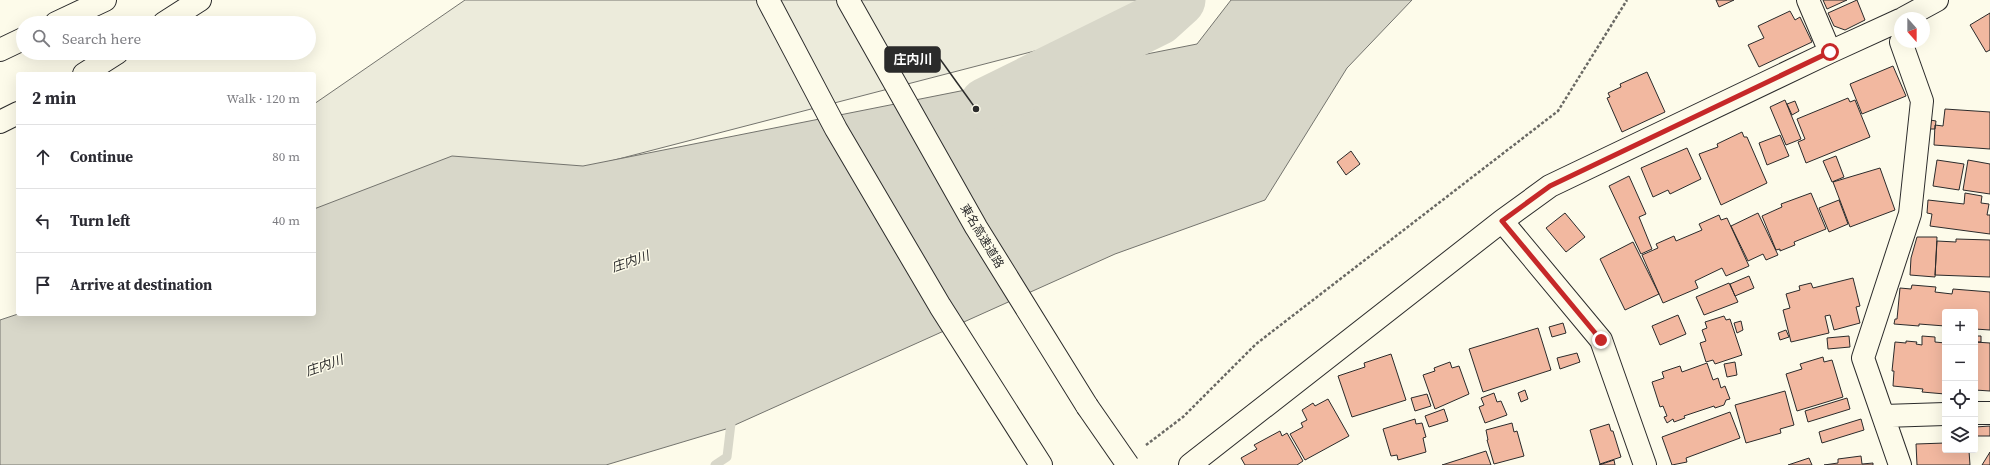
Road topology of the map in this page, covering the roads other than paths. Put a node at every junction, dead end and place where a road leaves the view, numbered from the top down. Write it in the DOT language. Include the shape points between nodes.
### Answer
graph roads {
  1 [pos="105,0"];
  2 [pos="200,0"];
  3 [pos="768,0"];
  4 [pos="848,0"];
  5 [pos="1808,0"];
  6 [pos="1937,0"];
  7 [pos="1922,12"];
  8 [pos="71,16"];
  9 [pos="175,16"];
  10 [pos="1894,31"];
  11 [pos="16,42"];
  12 [pos="1906,48"];
  13 [pos="0,50"];
  14 [pos="1830,52"];
  15 [pos="106,60"];
  16 [pos="87,72"];
  17 [pos="16,114"];
  18 [pos="0,122"];
  19 [pos="1502,221"];
  20 [pos="1978,413"];
  21 [pos="1990,413"];
  22 [pos="1942,414"];
  23 [pos="1884,416"];
  24 [pos="1041,465"];
  25 [pos="1128,465"];
  26 [pos="1190,465"];
  27 [pos="1645,465"];
  28 [pos="1900,465"];
  1 -- 8 [label="main road"];
  2 -- 9 [label="main road"];
  3 -- 24 [label="main road" via="836,129 928,285"];
  4 -- 25 [label="main road, 東名高速道路, bridge" via="976,227"];
  5 -- 14 [label="main road"];
  6 -- 7 [label="main road"];
  10 -- 14 [label="main road"];
  11 -- 13 [label="main road"];
  12 -- 23 [label="main road" via="1922,101 1910,214 1863,358"];
  14 -- 19 [label="main road" via="1550,186"];
  15 -- 16 [label="main road"];
  17 -- 18 [label="main road"];
  19 -- 26 [label="main road"];
  19 -- 27 [label="main road" via="1601,340"];
  20 -- 21 [label="main road"];
  22 -- 23 [label="main road"];
  23 -- 28 [label="main road"];
}
